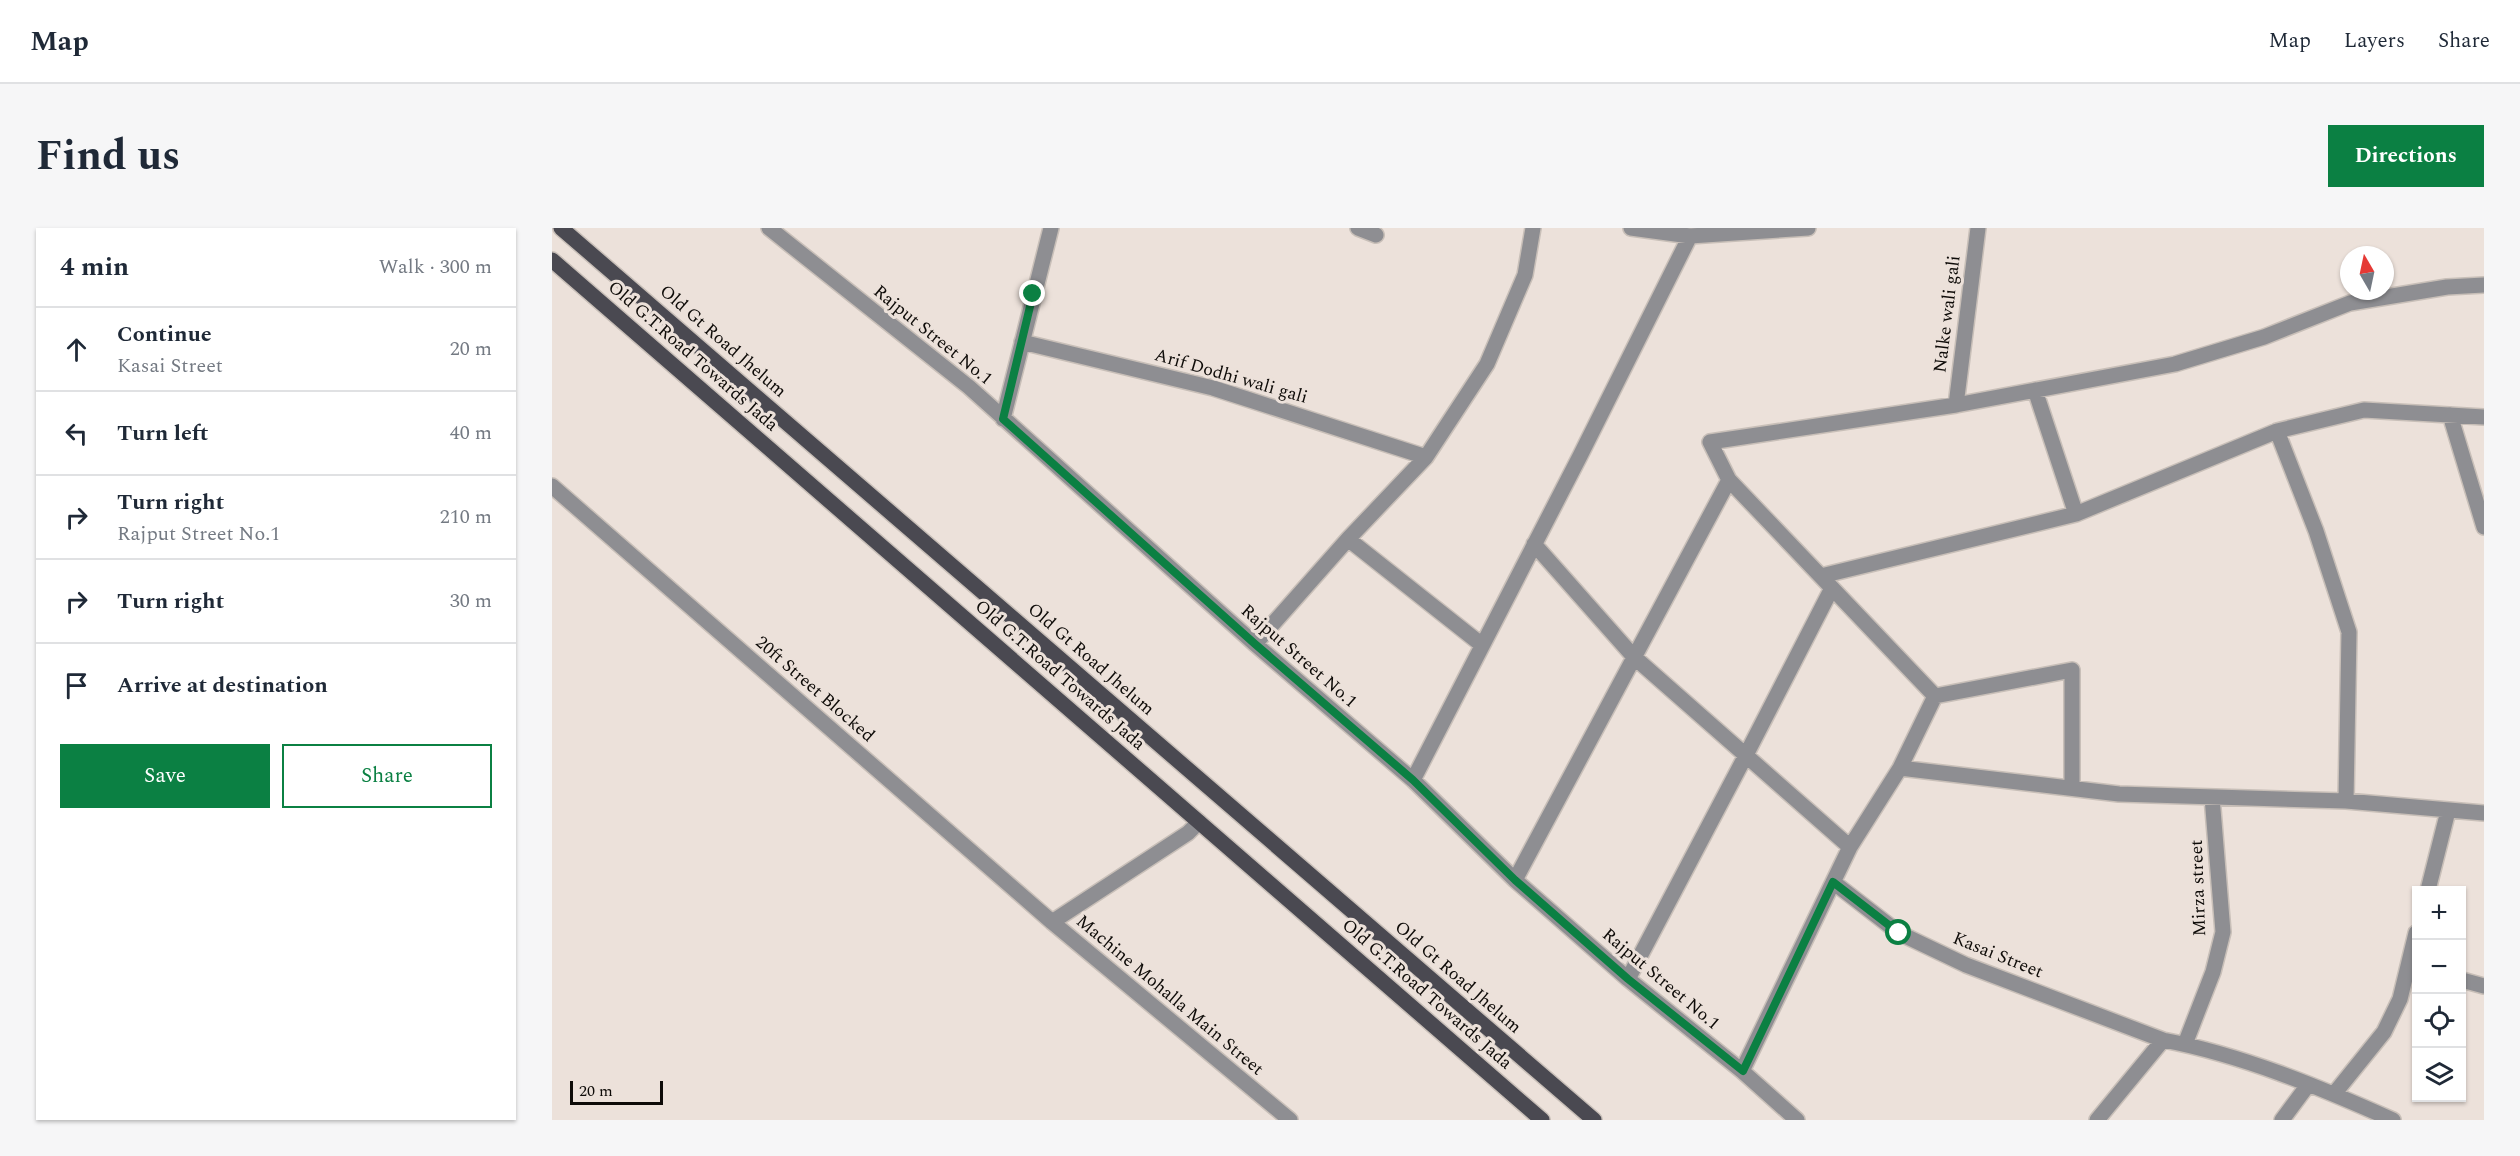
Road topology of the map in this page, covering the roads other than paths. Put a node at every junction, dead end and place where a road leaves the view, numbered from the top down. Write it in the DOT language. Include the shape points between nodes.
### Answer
graph roads {
  1 [pos="561,228"];
  2 [pos="769,228"];
  3 [pos="1051,228"];
  4 [pos="1358,228"];
  5 [pos="1533,228"];
  6 [pos="1631,228"];
  7 [pos="1808,228"];
  8 [pos="1978,228"];
  9 [pos="1376,235"];
  10 [pos="1690,236"];
  11 [pos="552,260"];
  12 [pos="2484,285"];
  13 [pos="1022,342"];
  14 [pos="2035,390"];
  15 [pos="1956,405"];
  16 [pos="2450,415"];
  17 [pos="2484,417"];
  18 [pos="1003,419"];
  19 [pos="2277,430"];
  20 [pos="1426,457"];
  21 [pos="1729,480"];
  22 [pos="552,486"];
  23 [pos="2076,514"];
  24 [pos="2484,527"];
  25 [pos="1348,539"];
  26 [pos="1534,544"];
  27 [pos="1826,582"];
  28 [pos="1255,644"];
  29 [pos="1482,645"];
  30 [pos="1634,657"];
  31 [pos="1935,696"];
  32 [pos="1746,755"];
  33 [pos="1900,768"];
  34 [pos="1413,780"];
  35 [pos="2072,788"];
  36 [pos="2212,797"];
  37 [pos="2346,801"];
  38 [pos="2448,811"];
  39 [pos="2484,813"];
  40 [pos="1198,822"];
  41 [pos="1850,847"];
  42 [pos="1515,880"];
  43 [pos="1833,882"];
  44 [pos="2428,886"];
  45 [pos="1052,922"];
  46 [pos="2412,967"];
  47 [pos="1628,979"];
  48 [pos="2466,981"];
  49 [pos="2484,986"];
  50 [pos="2163,1040"];
  51 [pos="2185,1044"];
  52 [pos="1743,1071"];
  53 [pos="2308,1085"];
  54 [pos="2334,1094"];
  55 [pos="1290,1120"];
  56 [pos="1542,1120"];
  57 [pos="1594,1120"];
  58 [pos="1797,1120"];
  59 [pos="2097,1120"];
  60 [pos="2282,1120"];
  61 [pos="2393,1120"];
  1 -- 57 [label="main road, Old Gt Road Jhelum"];
  2 -- 18 [label="street, Rajput Street No.1" via="969,387"];
  3 -- 13 [label="street"];
  4 -- 9 [label="street"];
  5 -- 20 [label="street" via="1525,275 1487,364"];
  6 -- 10 [label="street"];
  7 -- 10 [label="street"];
  8 -- 15 [label="street, Nalke wali gali"];
  10 -- 26 [label="street"];
  11 -- 40 [label="main road, Old G.T.Road Towards Jada"];
  12 -- 14 [label="street" via="2350,303 2264,337 2175,364"];
  13 -- 18 [label="street"];
  13 -- 20 [label="street, Arif Dodhi wali gali" via="1213,388"];
  14 -- 15 [label="street"];
  14 -- 23 [label="street"];
  15 -- 21 [label="street" via="1710,442"];
  16 -- 17 [label="street"];
  16 -- 19 [label="street" via="2364,410"];
  16 -- 24 [label="street"];
  18 -- 28 [label="street, Rajput Street No.1"];
  19 -- 23 [label="street"];
  19 -- 37 [label="street" via="2349,632"];
  20 -- 25 [label="street"];
  21 -- 27 [label="street"];
  21 -- 30 [label="street"];
  22 -- 45 [label="street, 20ft Street Blocked"];
  23 -- 27 [label="street"];
  25 -- 28 [label="street"];
  25 -- 29 [label="street"];
  26 -- 29 [label="street"];
  26 -- 30 [label="street"];
  27 -- 31 [label="street"];
  27 -- 32 [label="street"];
  28 -- 34 [label="street, Rajput Street No.1"];
  29 -- 34 [label="street"];
  30 -- 32 [label="street"];
  30 -- 42 [label="street"];
  31 -- 33 [label="street"];
  31 -- 35 [label="street" via="2072,670"];
  32 -- 41 [label="street"];
  32 -- 47 [label="street"];
  33 -- 35 [label="street"];
  33 -- 41 [label="street"];
  34 -- 42 [label="street, Rajput Street No.1"];
  35 -- 36 [label="street"];
  36 -- 37 [label="street"];
  36 -- 51 [label="street, Mirza street" via="2223,932 2213,972"];
  37 -- 38 [label="street"];
  38 -- 39 [label="street"];
  38 -- 44 [label="street"];
  40 -- 45 [label="street, Machine Mohalla Main Street" via="1188,833"];
  40 -- 56 [label="main road, Old G.T.Road Towards Jada"];
  41 -- 43 [label="street"];
  42 -- 47 [label="street, Rajput Street No.1"];
  43 -- 50 [label="street, Kasai Street" via="1899,933 1966,965"];
  43 -- 52 [label="street"];
  45 -- 55 [label="street, Machine Mohalla Main Street"];
  46 -- 54 [label="street" via="2384,1032"];
  47 -- 52 [label="street, Rajput Street No.1"];
  48 -- 49 [label="street"];
  50 -- 51 [label="street, Kasai Street"];
  50 -- 59 [label="street"];
  51 -- 53 [label="street, Kasai Street" via="2207,1048"];
  52 -- 58 [label="street, Rajput Street No.1"];
  53 -- 54 [label="street, Kasai Street"];
  53 -- 60 [label="street"];
  54 -- 61 [label="street, Kasai Street"];
}
